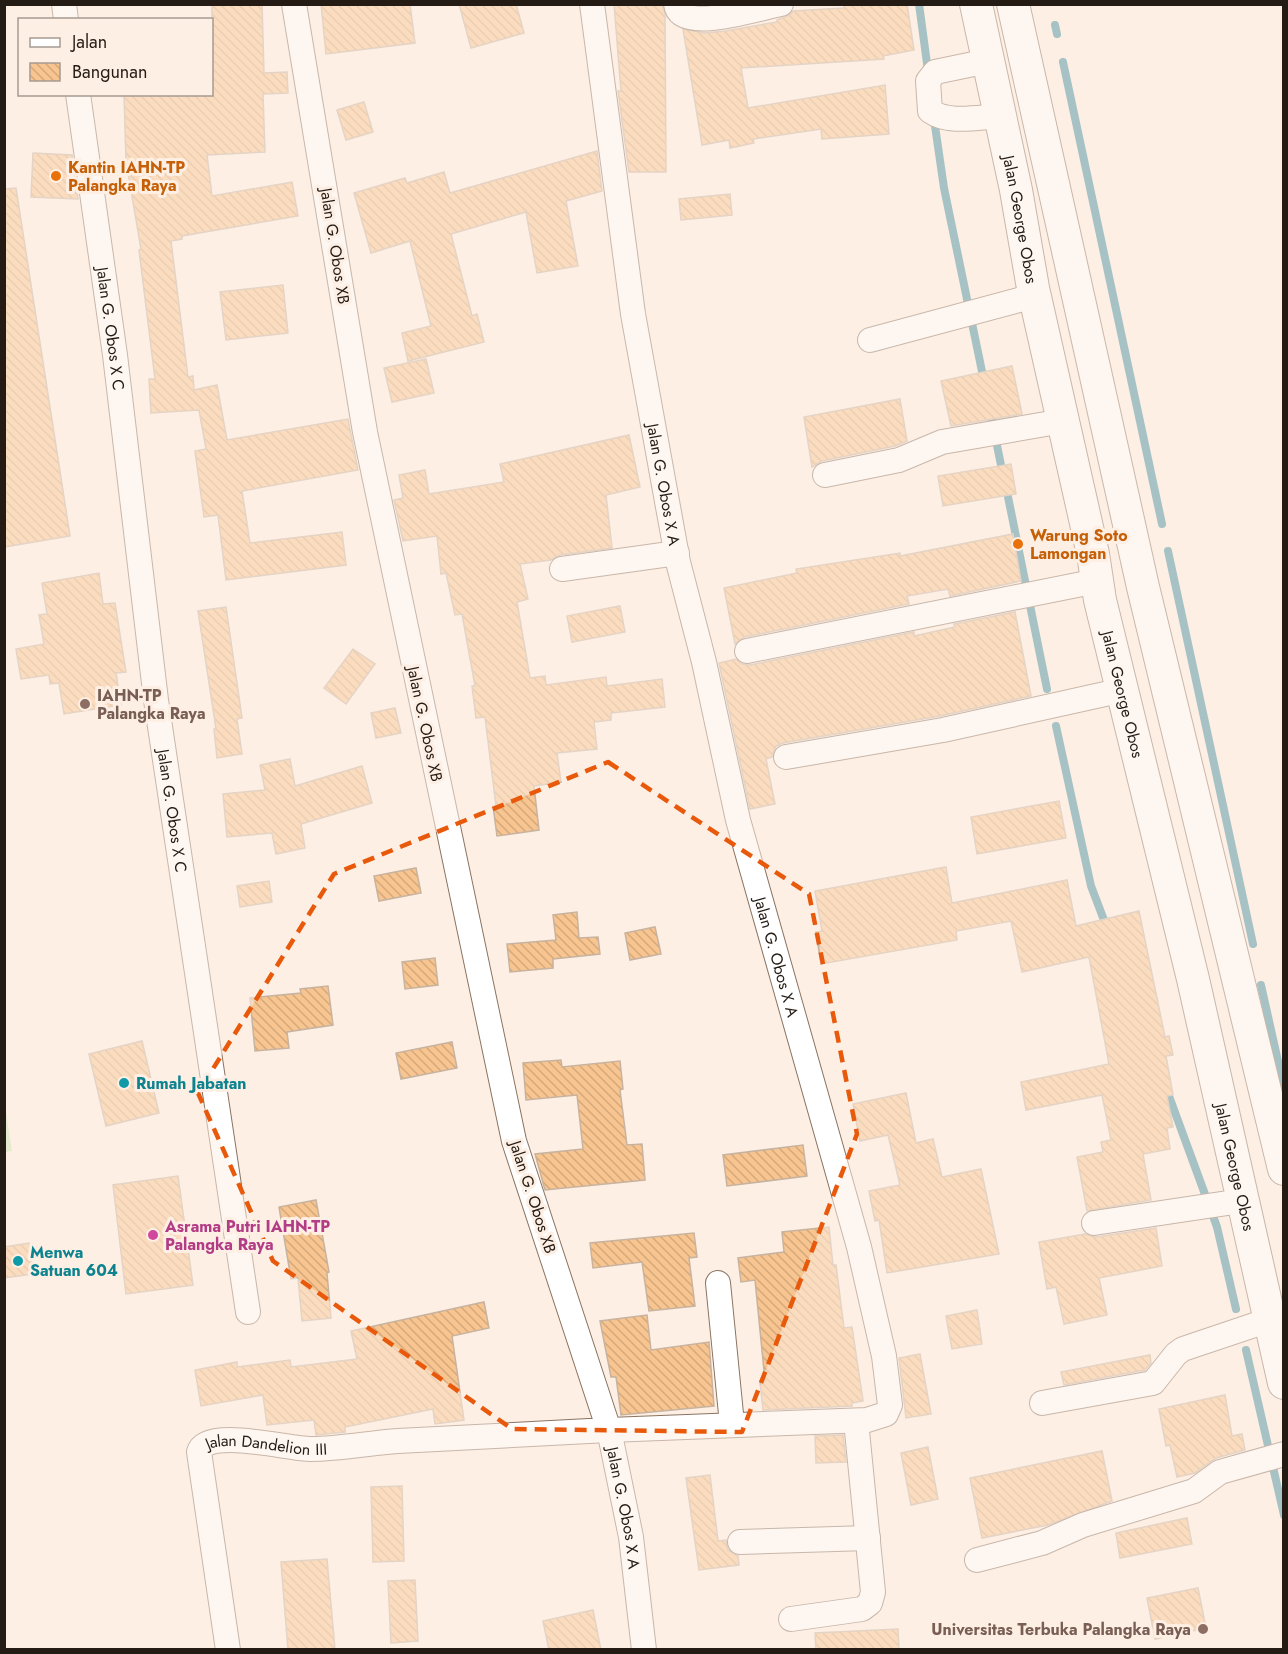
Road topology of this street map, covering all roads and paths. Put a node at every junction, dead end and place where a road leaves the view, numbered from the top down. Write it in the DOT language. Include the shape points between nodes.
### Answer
graph roads {
  1 [pos="294,4"];
  2 [pos="592,4"];
  3 [pos="676,4"];
  4 [pos="781,4"];
  5 [pos="976,4"];
  6 [pos="1013,4"];
  7 [pos="988,61"];
  8 [pos="78,96"];
  9 [pos="1000,116"];
  10 [pos="1034,296"];
  11 [pos="870,340"];
  12 [pos="1063,421"];
  13 [pos="825,475"];
  14 [pos="676,553"];
  15 [pos="562,568"];
  16 [pos="1097,581"];
  17 [pos="747,651"];
  18 [pos="1123,690"];
  19 [pos="786,757"];
  20 [pos="1284,1169"];
  21 [pos="1241,1201"];
  22 [pos="1094,1224"];
  23 [pos="718,1282"];
  24 [pos="248,1312"];
  25 [pos="1269,1320"];
  26 [pos="1284,1383"];
  27 [pos="1042,1403"];
  28 [pos="856,1421"];
  29 [pos="732,1424"];
  30 [pos="609,1430"];
  31 [pos="1284,1454"];
  32 [pos="868,1538"];
  33 [pos="740,1542"];
  34 [pos="977,1560"];
  35 [pos="791,1619"];
  36 [pos="228,1650"];
  37 [pos="644,1650"];
  1 -- 30 [label="street, Jalan G. Obos XB" via="364,432 514,1141"];
  2 -- 14 [label="street, Jalan G. Obos X A" via="633,314"];
  3 -- 4 [label="street" via="684,16 695,20 735,16"];
  5 -- 7 [label="main road, Jalan George Obos"];
  6 -- 20 [label="main road" via="1143,587"];
  7 -- 9 [label="main road, Jalan George Obos"];
  7 -- 9 [label="street" via="935,72 928,81 930,111 949,118"];
  8 -- 24 [label="street, Jalan G. Obos X C" via="115,355 156,700"];
  9 -- 10 [label="main road, Jalan George Obos"];
  10 -- 11 [label="street"];
  10 -- 12 [label="main road, Jalan George Obos"];
  12 -- 13 [label="street" via="942,442 899,460"];
  12 -- 16 [label="main road, Jalan George Obos"];
  14 -- 15 [label="street"];
  14 -- 28 [label="street, Jalan G. Obos X A" via="738,820 859,1247 884,1356 890,1405 886,1414"];
  16 -- 17 [label="street"];
  16 -- 18 [label="main road, Jalan George Obos"];
  18 -- 19 [label="street" via="943,730"];
  18 -- 21 [label="main road, Jalan George Obos" via="1193,979"];
  21 -- 22 [label="street"];
  21 -- 25 [label="main road, Jalan George Obos"];
  23 -- 29 [label="street"];
  25 -- 26 [label="main road, Jalan George Obos"];
  25 -- 27 [label="street" via="1183,1349 1153,1383"];
  28 -- 29 [label="street, Jalan G. Obos X A"];
  28 -- 32 [label="street"];
  29 -- 30 [label="street, Jalan G. Obos X A"];
  30 -- 36 [label="street, Jalan Dandelion III" via="314,1449 226,1438 207,1441 199,1452"];
  30 -- 37 [label="street, Jalan G. Obos X A" via="631,1537"];
  31 -- 34 [label="street" via="1220,1472 1194,1491 1083,1525 1042,1543"];
  32 -- 33 [label="street"];
  32 -- 35 [label="street" via="873,1593 870,1603 862,1609"];
}
